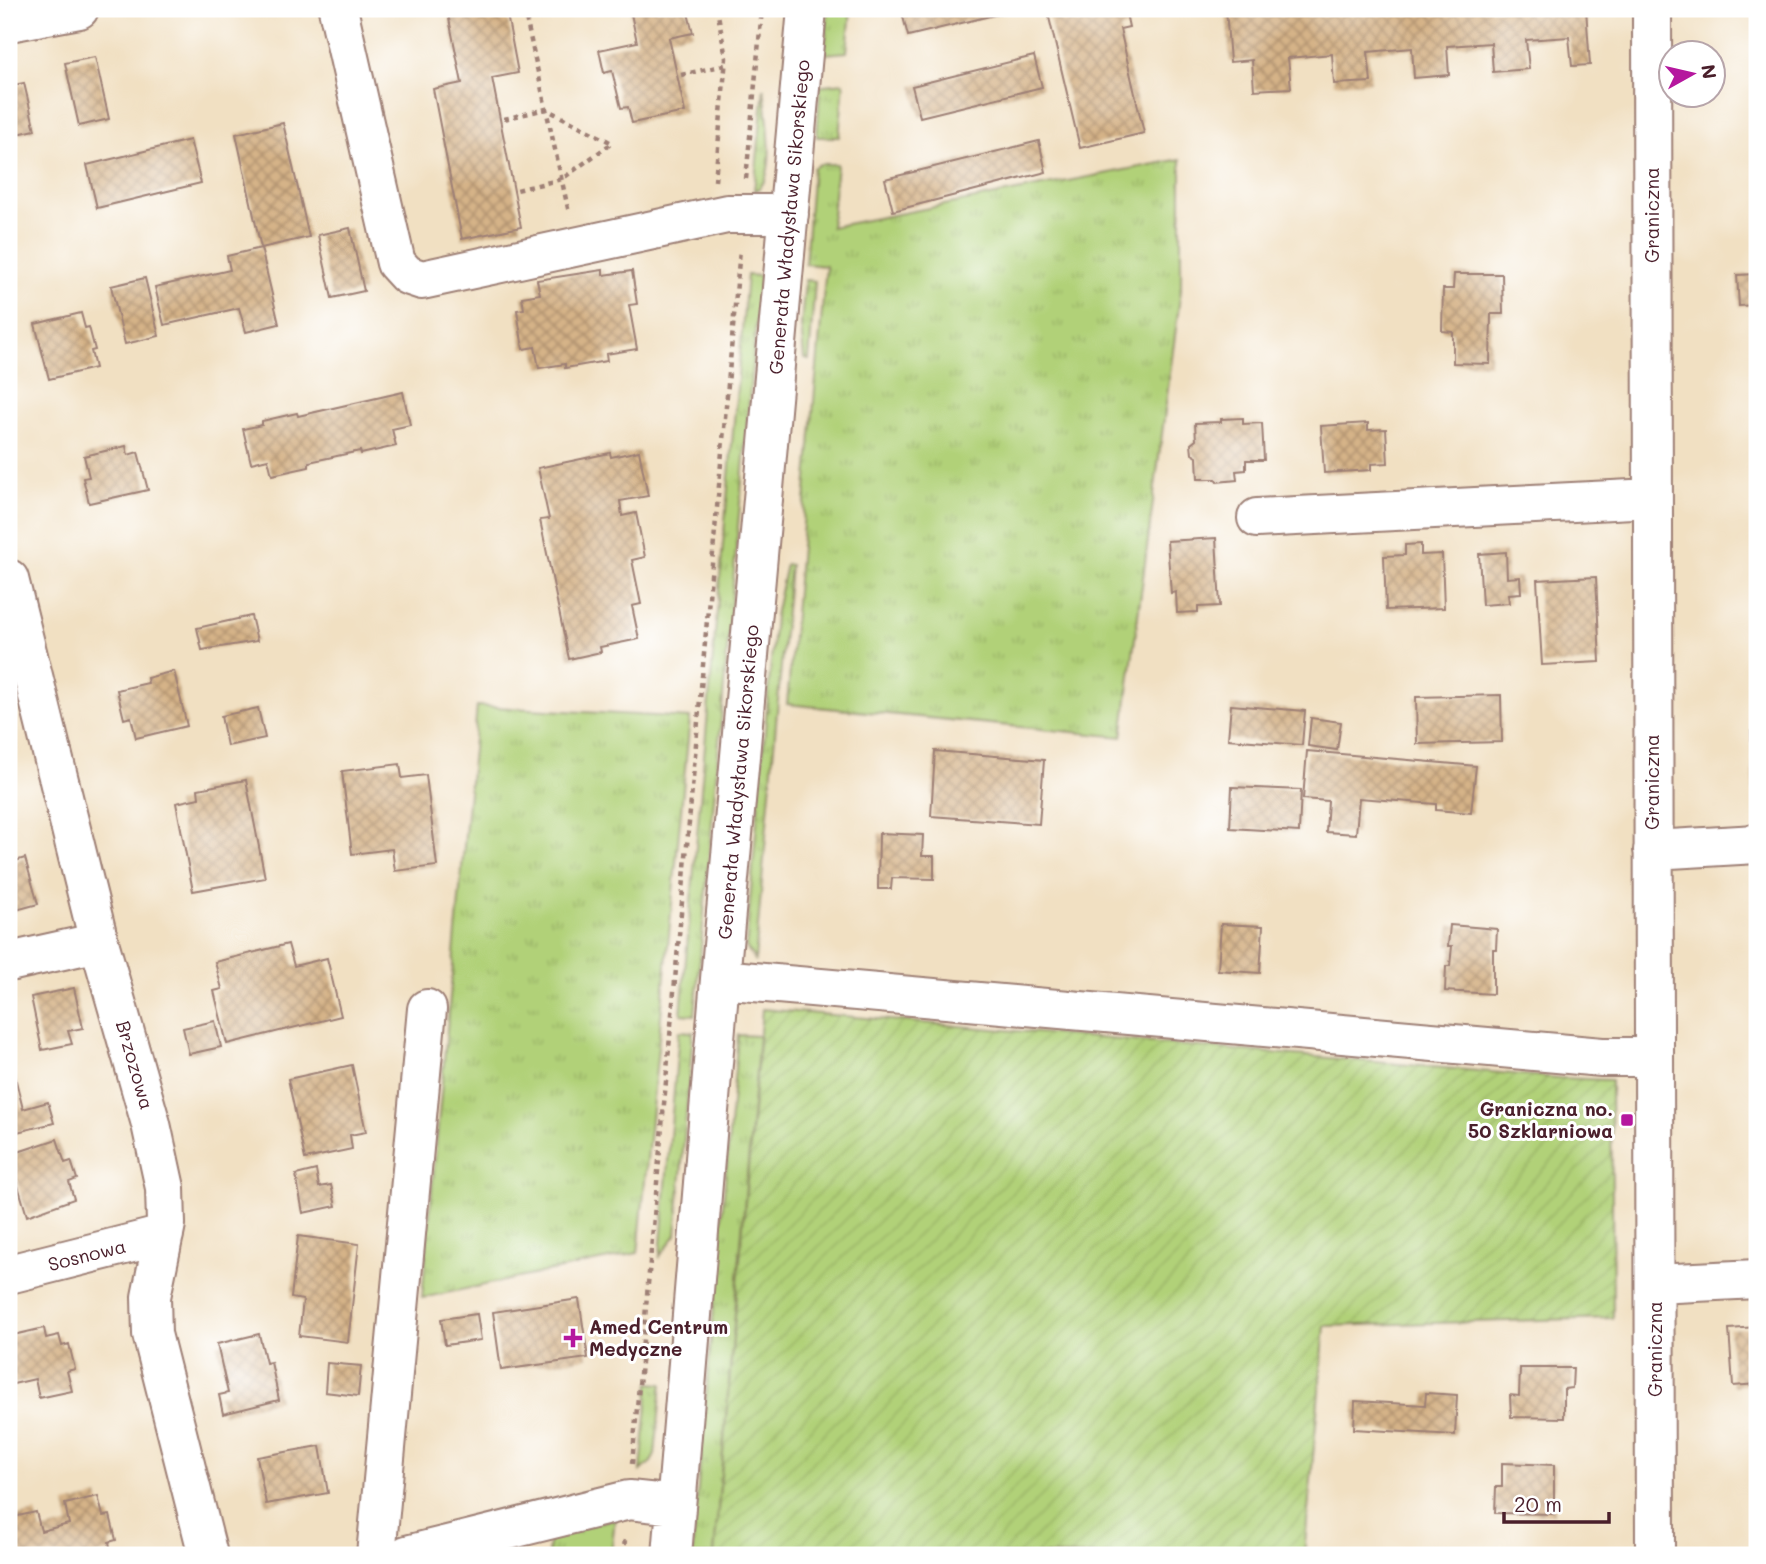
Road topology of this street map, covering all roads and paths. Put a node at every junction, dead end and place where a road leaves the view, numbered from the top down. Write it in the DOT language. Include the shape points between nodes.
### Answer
graph roads {
  1 [pos="79,9"];
  2 [pos="338,9"];
  3 [pos="524,9"];
  4 [pos="717,9"];
  5 [pos="762,9"];
  6 [pos="807,9"];
  7 [pos="1652,9"];
  8 [pos="9,22"];
  9 [pos="725,65"];
  10 [pos="681,75"];
  11 [pos="547,110"];
  12 [pos="503,119"];
  13 [pos="562,179"];
  14 [pos="745,184"];
  15 [pos="517,190"];
  16 [pos="789,214"];
  17 [pos="731,228"];
  18 [pos="577,247"];
  19 [pos="738,265"];
  20 [pos="1652,498"];
  21 [pos="1257,518"];
  22 [pos="9,579"];
  23 [pos="1757,844"];
  24 [pos="1653,850"];
  25 [pos="99,942"];
  26 [pos="9,962"];
  27 [pos="720,979"];
  28 [pos="427,1009"];
  29 [pos="1654,1057"];
  30 [pos="164,1235"];
  31 [pos="9,1274"];
  32 [pos="1757,1279"];
  33 [pos="1655,1284"];
  34 [pos="631,1468"];
  35 [pos="677,1505"];
  36 [pos="526,1541"];
  37 [pos="208,1555"];
  38 [pos="376,1555"];
  39 [pos="407,1555"];
  40 [pos="672,1555"];
  41 [pos="1655,1555"];
  1 -- 8 [label="street"];
  2 -- 18 [label="street" via="397,263 407,275 422,280"];
  3 -- 11 [label="path"];
  4 -- 9 [label="path"];
  5 -- 14 [label="path"];
  6 -- 16 [label="street, Generała Władysława Sikorskiego"];
  7 -- 20 [label="street, Graniczna"];
  9 -- 10 [label="path"];
  9 -- 17 [label="path" via="714,179"];
  11 -- 12 [label="path"];
  11 -- 13 [label="path"];
  11 -- 13 [label="path" via="612,143"];
  13 -- 15 [label="path"];
  13 -- 18 [label="path"];
  16 -- 17 [label="street" via="743,213"];
  16 -- 27 [label="street, Generała Władysława Sikorskiego"];
  17 -- 18 [label="street"];
  17 -- 19 [label="path"];
  17 -- 19 [label="path"];
  19 -- 34 [label="path"];
  20 -- 21 [label="street"];
  20 -- 24 [label="street, Graniczna"];
  22 -- 25 [label="street, Brzozowa"];
  23 -- 24 [label="street"];
  24 -- 29 [label="street, Graniczna"];
  25 -- 26 [label="street"];
  25 -- 30 [label="street, Brzozowa" via="156,1143 167,1202"];
  27 -- 29 [label="street" via="1602,1057"];
  27 -- 35 [label="street, Generała Władysława Sikorskiego"];
  28 -- 38 [label="street"];
  29 -- 33 [label="street, Graniczna"];
  30 -- 31 [label="street, Sosnowa"];
  30 -- 37 [label="street, Brzozowa" via="151,1297 152,1334"];
  32 -- 33 [label="street"];
  33 -- 41 [label="street, Graniczna"];
  35 -- 36 [label="street" via="629,1500 612,1504"];
  35 -- 40 [label="street, Generała Władysława Sikorskiego"];
  36 -- 39 [label="street"];
}
